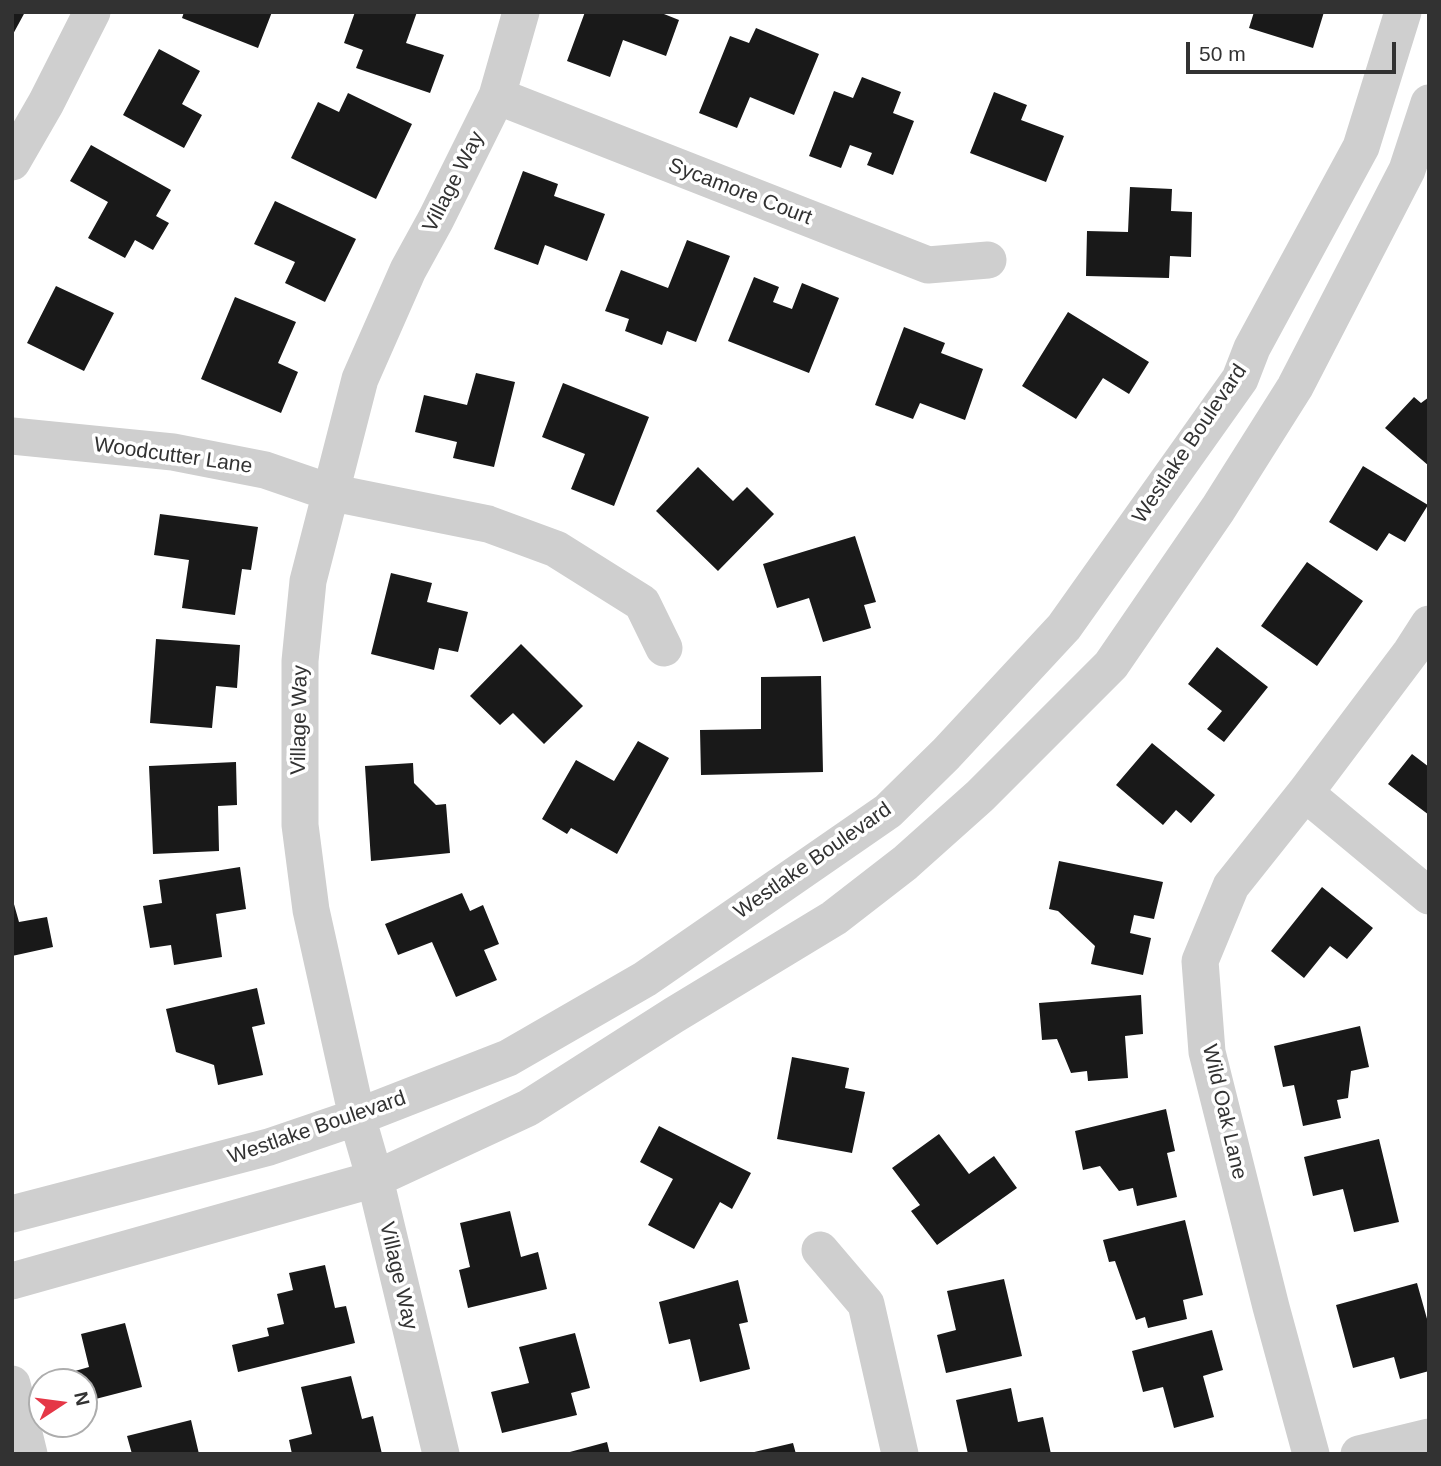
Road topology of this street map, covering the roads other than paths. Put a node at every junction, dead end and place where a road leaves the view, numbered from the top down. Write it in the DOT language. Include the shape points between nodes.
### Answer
graph roads {
  1 [pos="92,12"];
  2 [pos="521,12"];
  3 [pos="1403,12"];
  4 [pos="497,96"];
  5 [pos="1429,103"];
  6 [pos="12,162"];
  7 [pos="988,260"];
  8 [pos="12,436"];
  9 [pos="329,492"];
  10 [pos="1429,624"];
  11 [pos="664,648"];
  12 [pos="1305,793"];
  13 [pos="1429,896"];
  14 [pos="357,1117"];
  15 [pos="375,1179"];
  16 [pos="12,1214"];
  17 [pos="820,1250"];
  18 [pos="12,1281"];
  19 [pos="12,1384"];
  20 [pos="1429,1437"];
  21 [pos="29,1454"];
  22 [pos="440,1454"];
  23 [pos="900,1454"];
  24 [pos="1311,1454"];
  25 [pos="1359,1454"];
  1 -- 6 [label="street"];
  2 -- 4 [label="street, Village Way"];
  3 -- 14 [label="street, Westlake Boulevard" via="1361,147 1252,348 1240,379 1063,627 946,754 888,811 645,979 508,1058"];
  4 -- 7 [label="street, Sycamore Court" via="928,265"];
  4 -- 9 [label="street, Village Way" via="408,270 360,379"];
  5 -- 15 [label="street" via="1408,170 1295,387 1111,665 980,796 834,918 528,1108"];
  8 -- 9 [label="street, Woodcutter Lane" via="173,452 265,470"];
  9 -- 11 [label="street, Woodcutter Lane" via="488,524 555,549 642,603"];
  9 -- 14 [label="street, Village Way" via="308,581 300,661 300,825 311,910"];
  10 -- 12 [label="street, Wild Oak Lane"];
  12 -- 13 [label="street"];
  12 -- 24 [label="street, Wild Oak Lane" via="1231,886 1200,961 1207,1052"];
  14 -- 15 [label="street, Village Way"];
  14 -- 16 [label="street, Westlake Boulevard" via="270,1147"];
  15 -- 18 [label="street"];
  15 -- 22 [label="street, Village Way"];
  17 -- 23 [label="street" via="866,1304"];
  19 -- 21 [label="street"];
  20 -- 25 [label="street"];
}
